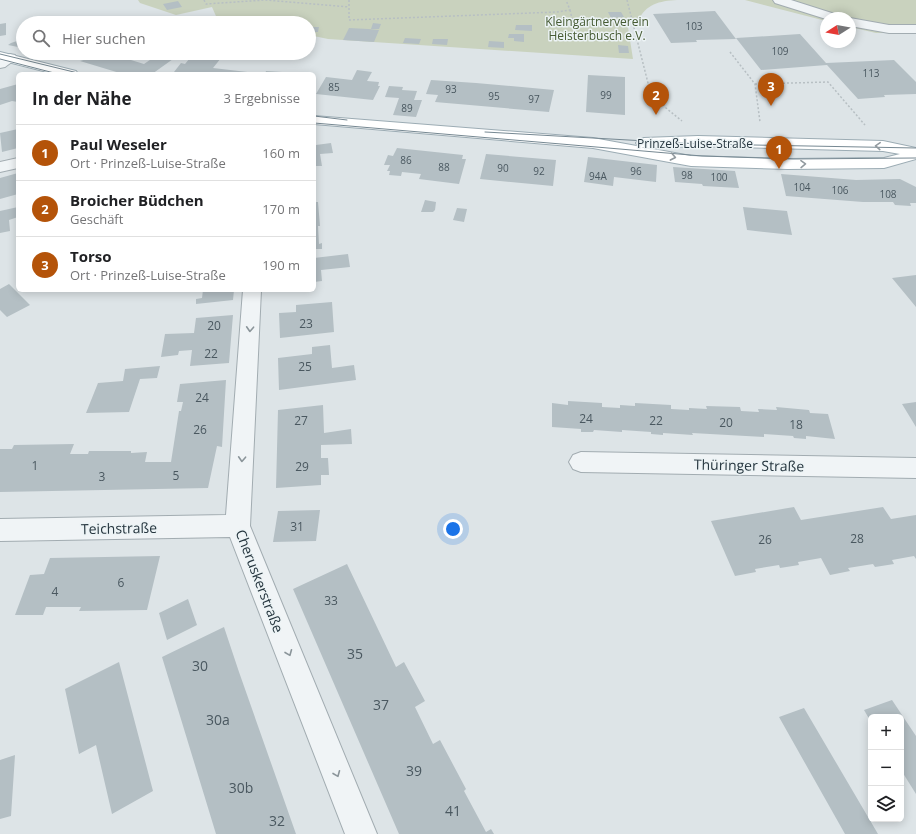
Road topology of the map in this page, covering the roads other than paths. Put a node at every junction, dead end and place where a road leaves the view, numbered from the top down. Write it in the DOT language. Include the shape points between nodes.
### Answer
graph roads {
  1 [pos="779,0"];
  2 [pos="820,13"];
  3 [pos="856,23"];
  4 [pos="916,29"];
  5 [pos="3,59"];
  6 [pos="62,72"];
  7 [pos="316,120"];
  8 [pos="593,143"];
  9 [pos="916,154"];
  10 [pos="16,163"];
  11 [pos="0,166"];
  12 [pos="252,292"];
  13 [pos="581,462"];
  14 [pos="916,468"];
  15 [pos="238,526"];
  16 [pos="0,530"];
  17 [pos="361,834"];
  1 -- 2 [label="street"];
  3 -- 4 [label="street" via="889,29"];
  5 -- 6 [label="main road"];
  7 -- 8 [label="main road, Prinzeß-Luise-Straße"];
  9 -- 8 [label="main road, Prinzeß-Luise-Straße, one-way" via="882,146 698,141"];
  8 -- 9 [label="main road, Prinzeß-Luise-Straße, one-way" via="703,162 884,163"];
  10 -- 11 [label="street"];
  12 -- 15 [label="street, Cheruskerstraße, one-way"];
  13 -- 14 [label="street, Thüringer Straße"];
  15 -- 16 [label="street, Teichstraße"];
  15 -- 17 [label="street, Cheruskerstraße, one-way"];
}
